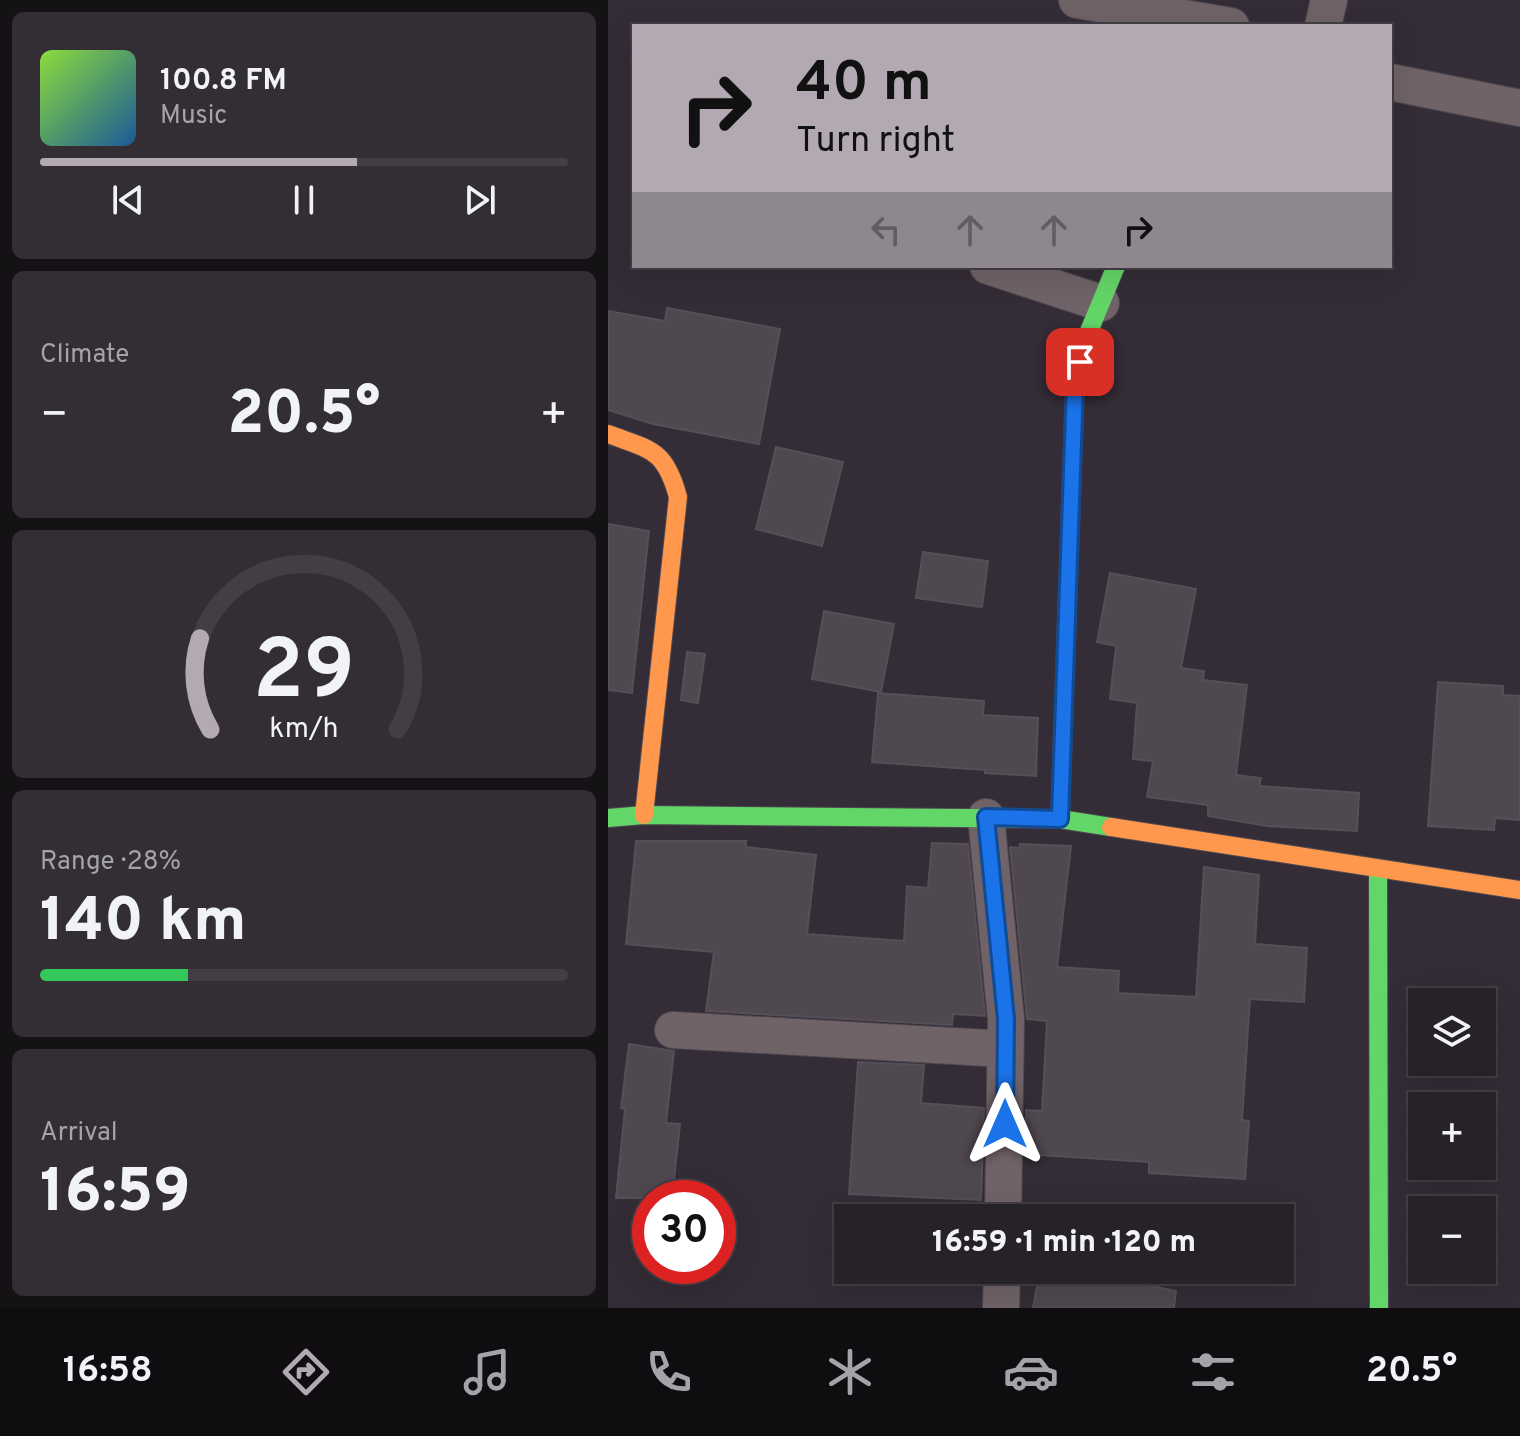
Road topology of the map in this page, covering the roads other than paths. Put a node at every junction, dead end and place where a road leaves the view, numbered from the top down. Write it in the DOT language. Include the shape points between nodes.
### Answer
graph roads {
  1 [pos="1077,0"];
  2 [pos="1329,0"];
  3 [pos="1219,24"];
  4 [pos="1323,24"];
  5 [pos="1392,82"];
  6 [pos="1520,108"];
  7 [pos="994,268"];
  8 [pos="1115,268"];
  9 [pos="1101,303"];
  10 [pos="608,434"];
  11 [pos="644,815"];
  12 [pos="986,817"];
  13 [pos="608,818"];
  14 [pos="1060,819"];
  15 [pos="1378,869"];
  16 [pos="1520,890"];
  17 [pos="673,1030"];
  18 [pos="1005,1049"];
  19 [pos="1003,1204"];
  20 [pos="1002,1284"];
  21 [pos="1001,1308"];
  22 [pos="1379,1308"];
  1 -- 3 [label="street"];
  2 -- 4 [label="street"];
  5 -- 6 [label="street"];
  7 -- 9 [label="street"];
  8 -- 9 [label="street"];
  9 -- 14 [label="street" via="1075,384"];
  10 -- 11 [label="street" via="653,451 671,470 678,497"];
  11 -- 12 [label="street"];
  11 -- 13 [label="street"];
  12 -- 14 [label="street"];
  12 -- 18 [label="street"];
  14 -- 15 [label="street"];
  15 -- 16 [label="street"];
  15 -- 22 [label="street"];
  17 -- 18 [label="street"];
  18 -- 19 [label="street"];
  20 -- 21 [label="street"];
}
